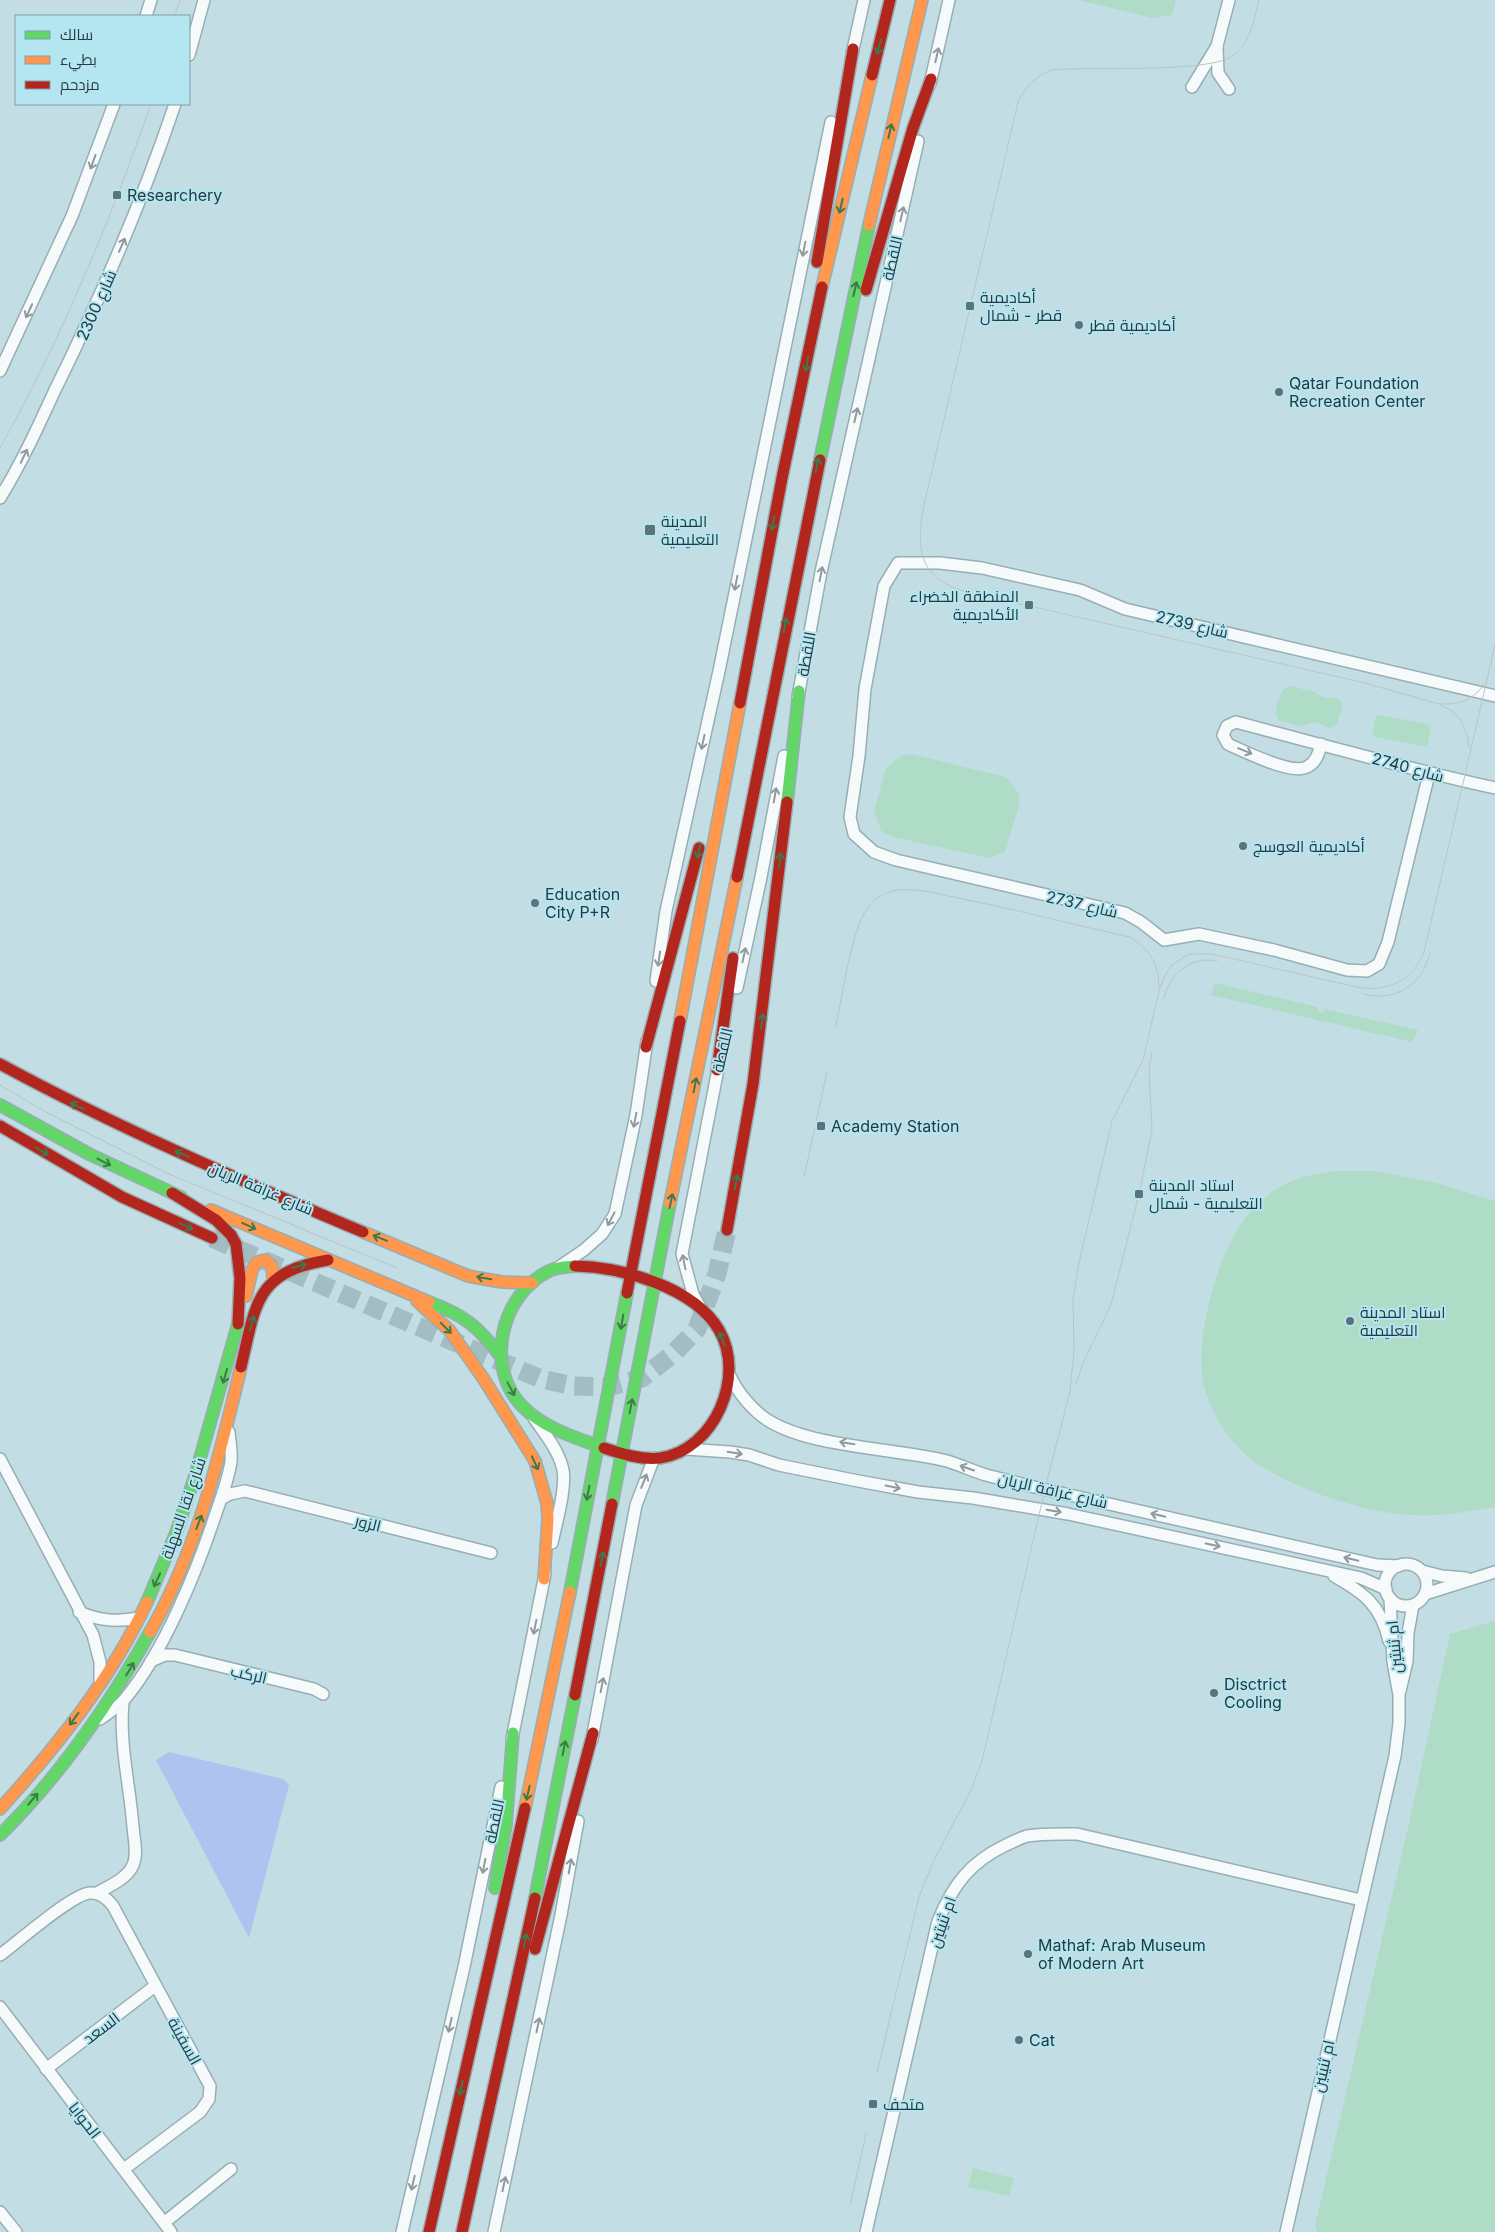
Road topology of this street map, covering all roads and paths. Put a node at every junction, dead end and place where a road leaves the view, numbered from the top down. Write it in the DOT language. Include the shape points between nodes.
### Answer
graph roads {
  1 [pos="151,0"];
  2 [pos="204,0"];
  3 [pos="864,0"];
  4 [pos="890,0"];
  5 [pos="922,0"];
  6 [pos="950,0"];
  7 [pos="1230,0"];
  8 [pos="146,15"];
  9 [pos="1217,46"];
  10 [pos="854,49"];
  11 [pos="190,51"];
  12 [pos="931,79"];
  13 [pos="1192,87"];
  14 [pos="1229,89"];
  15 [pos="114,105"];
  16 [pos="175,105"];
  17 [pos="818,303"];
  18 [pos="0,371"];
  19 [pos="830,406"];
  20 [pos="0,498"];
  21 [pos="892,571"];
  22 [pos="746,668"];
  23 [pos="776,672"];
  24 [pos="799,691"];
  25 [pos="1495,696"];
  26 [pos="1321,744"];
  27 [pos="1429,774"];
  28 [pos="1495,788"];
  29 [pos="706,817"];
  30 [pos="702,836"];
  31 [pos="646,1047"];
  32 [pos="0,1064"];
  33 [pos="717,1070"];
  34 [pos="0,1105"];
  35 [pos="0,1126"];
  36 [pos="172,1193"];
  37 [pos="727,1230"];
  38 [pos="212,1238"];
  39 [pos="328,1260"];
  40 [pos="556,1268"];
  41 [pos="630,1274"];
  42 [pos="274,1279"];
  43 [pos="532,1283"];
  44 [pos="654,1283"];
  45 [pos="410,1295"];
  46 [pos="701,1308"];
  47 [pos="238,1329"];
  48 [pos="501,1357"];
  49 [pos="730,1376"];
  50 [pos="532,1414"];
  51 [pos="227,1421"];
  52 [pos="597,1446"];
  53 [pos="686,1449"];
  54 [pos="622,1454"];
  55 [pos="654,1458"];
  56 [pos="0,1459"];
  57 [pos="228,1475"];
  58 [pos="245,1491"];
  59 [pos="221,1499"];
  60 [pos="491,1552"];
  61 [pos="1399,1566"];
  62 [pos="1324,1570"];
  63 [pos="1422,1571"];
  64 [pos="1495,1572"];
  65 [pos="544,1579"];
  66 [pos="1472,1579"];
  67 [pos="1388,1593"];
  68 [pos="1426,1594"];
  69 [pos="1413,1605"];
  70 [pos="79,1612"];
  71 [pos="139,1618"];
  72 [pos="164,1636"];
  73 [pos="175,1655"];
  74 [pos="151,1661"];
  75 [pos="1394,1662"];
  76 [pos="100,1682"];
  77 [pos="323,1694"];
  78 [pos="1399,1695"];
  79 [pos="123,1702"];
  80 [pos="96,1721"];
  81 [pos="513,1733"];
  82 [pos="593,1733"];
  83 [pos="0,1809"];
  84 [pos="0,1835"];
  85 [pos="97,1893"];
  86 [pos="1361,1900"];
  87 [pos="0,1955"];
  88 [pos="488,1970"];
  89 [pos="155,1986"];
  90 [pos="513,2006"];
  91 [pos="0,2007"];
  92 [pos="46,2069"];
  93 [pos="124,2169"];
  94 [pos="231,2169"];
  95 [pos="501,2202"];
  96 [pos="1,2214"];
  97 [pos="168,2227"];
  98 [pos="16,2232"];
  99 [pos="402,2232"];
  100 [pos="429,2232"];
  101 [pos="462,2232"];
  102 [pos="494,2232"];
  103 [pos="502,2232"];
  104 [pos="866,2232"];
  105 [pos="1286,2232"];
  1 -- 8 [label="street"];
  2 -- 11 [label="street"];
  3 -- 10 [label="street, اللقطة"];
  4 -- 17 [label="main road, اللقطة, one-way"];
  19 -- 5 [label="main road, اللقطة, one-way"];
  12 -- 6 [label="street, اللقطة, one-way"];
  7 -- 9 [label="street"];
  9 -- 13 [label="street"];
  9 -- 14 [label="street" via="1218,73"];
  10 -- 17 [label="main road" via="818,250"];
  10 -- 31 [label="street, اللقطة, one-way" via="836,102 824,153 719,671 666,911"];
  12 -- 19 [label="main road" via="913,128"];
  24 -- 12 [label="street, اللقطة, one-way" via="821,572"];
  15 -- 18 [label="street, one-way" via="72,216"];
  20 -- 16 [label="street, شارع 2300, one-way" via="90,318 137,212"];
  17 -- 22 [label="main road, اللقطة, one-way"];
  23 -- 19 [label="main road, اللقطة, one-way"];
  21 -- 25 [label="street, شارع 2739" via="898,563 982,568 1080,590 1125,609"];
  21 -- 27 [label="street, شارع 2737" via="884,586 865,689 850,817 854,834 874,852 1125,914 1142,922 1164,940 1199,934 1347,970 1367,971 1380,964 1388,942"];
  22 -- 29 [label="main road" via="732,702"];
  22 -- 41 [label="main road, اللقطة"];
  23 -- 33 [label="main road" via="776,709 725,1005"];
  44 -- 23 [label="main road, اللقطة, one-way"];
  33 -- 24 [label="street, اللقطة, one-way"];
  37 -- 24 [label="main road, one-way" via="765,995"];
  26 -- 26 [label="street, شارع 2740, one-way" via="1236,722 1227,726 1223,735 1228,744 1290,769 1302,769 1311,764"];
  26 -- 27 [label="street, شارع 2740"];
  27 -- 28 [label="street, شارع 2740"];
  30 -- 31 [label="main road, one-way"];
  31 -- 40 [label="street, اللقطة, one-way" via="615,1214 602,1234"];
  43 -- 32 [label="main road, شارع غرافة الريان, one-way" via="468,1276 153,1142 61,1098"];
  46 -- 33 [label="street, اللقطة, one-way" via="682,1254"];
  34 -- 36 [label="main road, one-way" via="54,1136"];
  35 -- 38 [label="main road, one-way" via="122,1197"];
  36 -- 39 [label="main road, one-way"];
  36 -- 47 [label="main road, شارع نقا السهلة" via="218,1222 233,1238 240,1270"];
  42 -- 39 [label="main road, شارع نقا السهلة, one-way" via="293,1268"];
  39 -- 45 [label="main road"];
  40 -- 41 [label="main road, اللقطة" via="594,1266"];
  40 -- 43 [label="main road, اللقطة"];
  41 -- 44 [label="main road, اللقطة"];
  41 -- 52 [label="main road, اللقطة, one-way"];
  42 -- 47 [label="main road" via="268,1262 261,1260 254,1265"];
  51 -- 42 [label="main road, شارع نقا السهلة, one-way" via="252,1322 261,1298"];
  43 -- 48 [label="main road, اللقطة" via="507,1316 500,1343"];
  44 -- 46 [label="main road, اللقطة"];
  54 -- 44 [label="main road, اللقطة, one-way"];
  45 -- 48 [label="main road" via="468,1320 485,1335"];
  45 -- 65 [label="main road, one-way" via="450,1331 535,1461 547,1502"];
  49 -- 46 [label="main road, اللقطة, one-way" via="723,1338"];
  47 -- 71 [label="main road, شارع نقا السهلة, one-way" via="188,1502"];
  48 -- 50 [label="main road, اللقطة, one-way" via="510,1389"];
  49 -- 53 [label="main road, اللقطة" via="716,1417"];
  61 -- 49 [label="street, شارع غرافة الريان, one-way" via="1377,1565 1030,1486 947,1461 787,1430 753,1408"];
  50 -- 52 [label="main road, اللقطة"];
  50 -- 65 [label="street, اللقطة" via="563,1469 562,1494"];
  51 -- 57 [label="street, شارع نقا السهلة" via="232,1449"];
  80 -- 51 [label="main road, شارع نقا السهلة, one-way" via="147,1641 181,1569 215,1475"];
  52 -- 54 [label="main road, اللقطة"];
  52 -- 88 [label="main road, اللقطة, one-way" via="539,1745"];
  53 -- 55 [label="main road, اللقطة" via="665,1458"];
  53 -- 62 [label="street, شارع غرافة الريان, one-way" via="749,1455 779,1465 853,1480 1068,1514"];
  54 -- 55 [label="main road, اللقطة"];
  90 -- 54 [label="main road, اللقطة, one-way"];
  82 -- 55 [label="street, one-way" via="636,1505"];
  56 -- 70 [label="street"];
  57 -- 58 [label="street, الزور"];
  57 -- 59 [label="street, شارع نقا السهلة"];
  58 -- 59 [label="street"];
  58 -- 60 [label="street, الزور"];
  59 -- 72 [label="street, شارع نقا السهلة" via="199,1562"];
  61 -- 63 [label="street" via="1407,1564"];
  61 -- 67 [label="street" via="1388,1575"];
  62 -- 67 [label="street, شارع غرافة الريان" via="1361,1578"];
  62 -- 75 [label="street, شارع غرافة الريان" via="1362,1592 1373,1605 1388,1634"];
  63 -- 66 [label="street"];
  63 -- 68 [label="street" via="1426,1577"];
  64 -- 66 [label="street"];
  65 -- 81 [label="street, اللقطة, one-way"];
  66 -- 68 [label="street"];
  67 -- 69 [label="street" via="1400,1605"];
  67 -- 75 [label="street, ام ثنيتين"];
  68 -- 69 [label="street"];
  69 -- 78 [label="street, ام ثنيتين" via="1407,1661"];
  70 -- 71 [label="street" via="101,1620"];
  70 -- 76 [label="street" via="94,1635"];
  71 -- 76 [label="main road, شارع نقا السهلة"];
  72 -- 73 [label="street"];
  72 -- 74 [label="street, شارع نقا السهلة"];
  73 -- 74 [label="street, الركب"];
  73 -- 77 [label="street, الركب" via="314,1689"];
  74 -- 79 [label="street, شارع نقا السهلة"];
  75 -- 78 [label="street, ام ثنيتين"];
  76 -- 83 [label="main road, شارع نقا السهلة, one-way" via="31,1776"];
  78 -- 86 [label="street, ام ثنيتين" via="1400,1723 1395,1756"];
  79 -- 80 [label="street, شارع نقا السهلة"];
  79 -- 85 [label="street" via="121,1727 135,1858 126,1875"];
  84 -- 80 [label="main road, شارع نقا السهلة, one-way"];
  81 -- 88 [label="main road" via="506,1824 486,1934"];
  81 -- 99 [label="street, اللقطة, one-way" via="464,1967"];
  82 -- 90 [label="main road" via="538,1941"];
  95 -- 82 [label="street, one-way" via="561,1916"];
  85 -- 87 [label="street" via="78,1896"];
  85 -- 89 [label="street, السفينة" via="113,1906"];
  86 -- 104 [label="street, ام ثنيتين" via="1077,1834 1025,1836 995,1850 961,1878 948,1897 938,1921"];
  86 -- 105 [label="street, ام ثنيتين"];
  88 -- 100 [label="main road, اللقطة, one-way"];
  89 -- 92 [label="street, السعد"];
  89 -- 93 [label="street, السفينة" via="210,2086 209,2099 200,2112"];
  90 -- 101 [label="main road, اللقطة"];
  91 -- 92 [label="street, الحوايا"];
  92 -- 93 [label="street, الحوايا"];
  93 -- 97 [label="street, الحوايا"];
  94 -- 97 [label="street"];
  95 -- 102 [label="street"];
  95 -- 103 [label="street"];
  96 -- 98 [label="street"];
}
